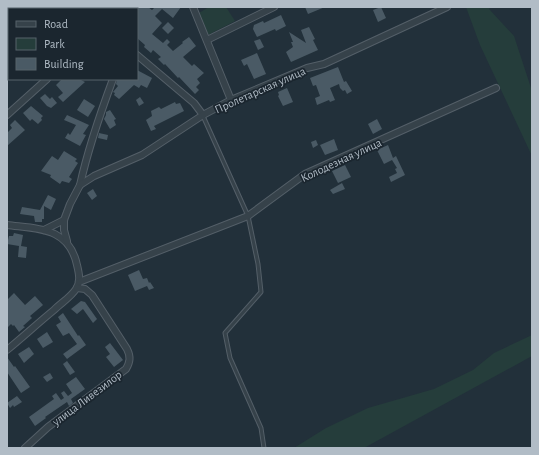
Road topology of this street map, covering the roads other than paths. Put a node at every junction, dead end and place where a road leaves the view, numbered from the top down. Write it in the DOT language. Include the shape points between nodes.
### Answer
graph roads {
  1 [pos="193,7"];
  2 [pos="274,7"];
  3 [pos="447,7"];
  4 [pos="207,40"];
  5 [pos="138,56"];
  6 [pos="46,80"];
  7 [pos="114,80"];
  8 [pos="496,88"];
  9 [pos="231,100"];
  10 [pos="7,115"];
  11 [pos="203,115"];
  12 [pos="80,185"];
  13 [pos="248,216"];
  14 [pos="64,220"];
  15 [pos="7,225"];
  16 [pos="44,230"];
  17 [pos="67,241"];
  18 [pos="78,285"];
  19 [pos="7,350"];
  20 [pos="25,448"];
  21 [pos="264,448"];
  1 -- 4 [label="street"];
  2 -- 4 [label="street"];
  3 -- 9 [label="street, Пролетарская улица" via="324,64 307,68"];
  4 -- 9 [label="street"];
  5 -- 11 [label="street" via="194,104"];
  6 -- 10 [label="street"];
  7 -- 12 [label="street" via="101,111"];
  8 -- 13 [label="street, Колодезная улица" via="305,174"];
  9 -- 11 [label="street, Пролетарская улица"];
  11 -- 12 [label="street, Пролетарская улица" via="142,155 94,176"];
  11 -- 13 [label="lane"];
  12 -- 14 [label="street"];
  13 -- 18 [label="street, Колодезная улица"];
  13 -- 21 [label="lane" via="261,292 225,333 230,358 261,428"];
  14 -- 16 [label="street"];
  14 -- 17 [label="street"];
  15 -- 16 [label="street"];
  16 -- 17 [label="street"];
  17 -- 18 [label="street" via="76,259 80,276"];
  18 -- 19 [label="street, Колодезная улица" via="67,298"];
  18 -- 20 [label="street, улица Ливезилор" via="92,294 127,349 130,362 126,369 48,427"];
}
